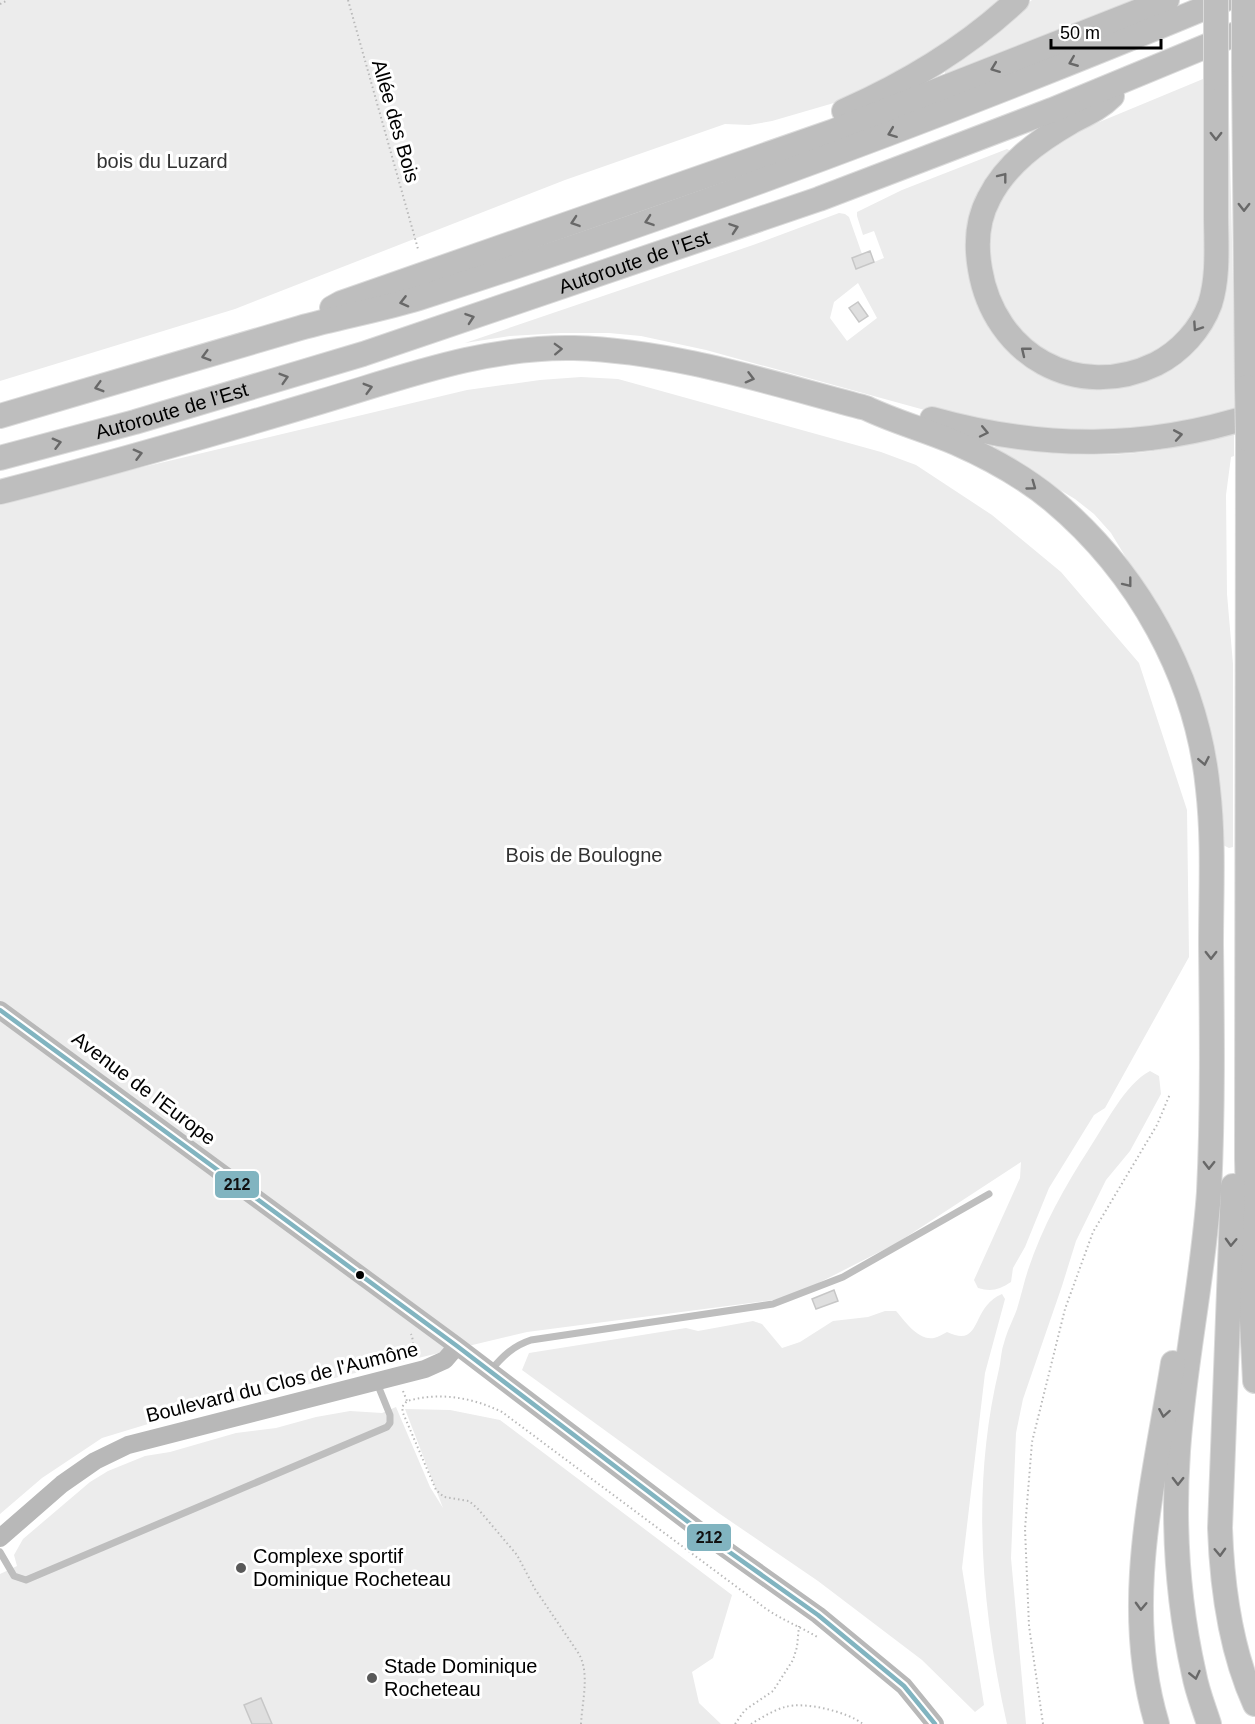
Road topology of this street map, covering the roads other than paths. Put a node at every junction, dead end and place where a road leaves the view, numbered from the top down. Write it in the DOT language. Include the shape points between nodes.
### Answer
graph roads {
  1 [pos="1017,0"];
  2 [pos="1167,0"];
  3 [pos="1216,0"];
  4 [pos="1224,0"];
  5 [pos="1244,0"];
  6 [pos="1255,26"];
  7 [pos="1130,78"];
  8 [pos="718,171"];
  9 [pos="303,327"];
  10 [pos="866,408"];
  11 [pos="1255,415"];
  12 [pos="0,416"];
  13 [pos="0,458"];
  14 [pos="0,492"];
  15 [pos="0,1010"];
  16 [pos="1247,1102"];
  17 [pos="989,1194"];
  18 [pos="1200,1277"];
  19 [pos="457,1346"];
  20 [pos="489,1372"];
  21 [pos="376,1382"];
  22 [pos="1255,1382"];
  23 [pos="0,1538"];
  24 [pos="0,1552"];
  25 [pos="1255,1704"];
  26 [pos="935,1724"];
  27 [pos="1157,1724"];
  28 [pos="1209,1724"];
  1 -- 8 [label="highway" via="962,46 918,74 835,115 741,152"];
  2 -- 8 [label="highway, one-way" via="856,123"];
  3 -- 7 [label="highway, one-way, bridge" via="1216,263 1210,304 1192,335 1165,359 1120,376 1075,375 1023,350 998,322 988,303 980,270 981,219 988,199 1013,165 1050,135 1100,107"];
  4 -- 9 [label="highway, Autoroute de l’Est, one-way" via="1023,83 717,197 415,300"];
  5 -- 16 [label="highway, one-way, bridge"];
  6 -- 7 [label="highway, Autoroute de l’Est"];
  13 -- 7 [label="highway, Autoroute de l’Est, one-way" via="374,350 819,199"];
  8 -- 9 [label="highway, one-way" via="341,303"];
  9 -- 12 [label="highway, Autoroute de l’Est, one-way"];
  10 -- 11 [label="highway, one-way" via="894,408 995,435 1078,442 1164,437"];
  14 -- 10 [label="highway, one-way" via="439,367 525,350 594,349 676,359"];
  10 -- 18 [label="highway, one-way" via="967,448 1052,500 1091,538 1134,590 1176,664 1204,761 1212,842 1209,1192"];
  15 -- 19 [label="main road, Avenue de l'Europe"];
  16 -- 22 [label="highway"];
  16 -- 25 [label="highway, one-way" via="1235,1136 1220,1528 1221,1574 1229,1617"];
  17 -- 20 [label="lane" via="843,1277 773,1304 531,1340 502,1356"];
  18 -- 27 [label="highway, one-way" via="1183,1301 1143,1546 1143,1658"];
  18 -- 28 [label="highway, one-way" via="1178,1452 1177,1566 1194,1675"];
  19 -- 20 [label="main road"];
  19 -- 21 [label="main road, Boulevard du Clos de l'Aumône" via="436,1365"];
  20 -- 26 [label="main road" via="818,1615 904,1686"];
  21 -- 23 [label="main road, Boulevard du Clos de l'Aumône" via="128,1445 95,1461 62,1484"];
  21 -- 24 [label="lane" via="390,1415 387,1427 26,1580 14,1576"];
}
